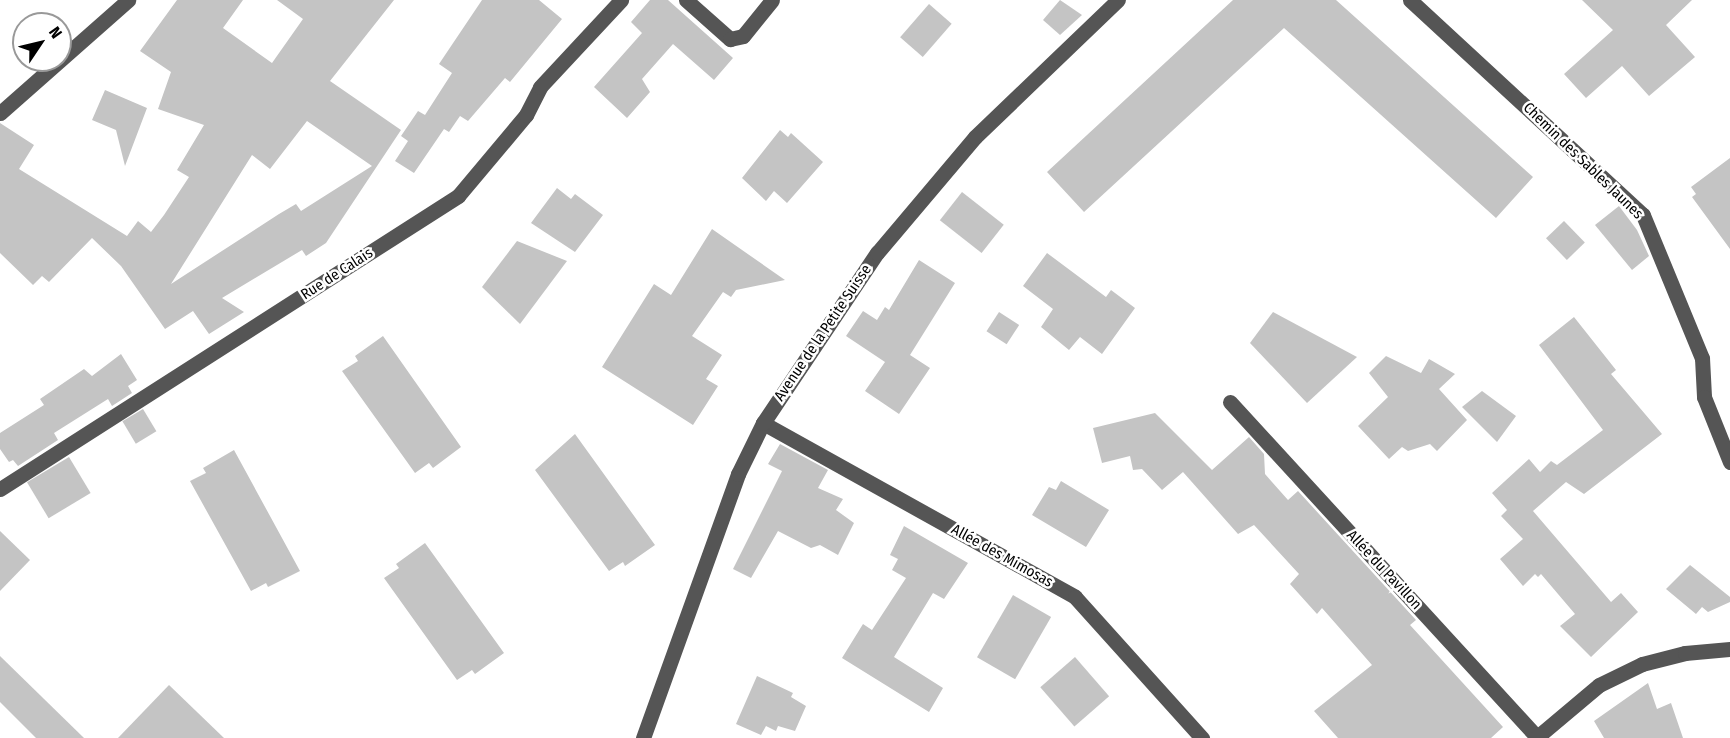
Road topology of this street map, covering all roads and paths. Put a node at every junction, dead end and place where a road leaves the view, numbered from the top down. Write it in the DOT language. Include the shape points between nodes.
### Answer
graph roads {
  1 [pos="128,0"];
  2 [pos="621,0"];
  3 [pos="686,0"];
  4 [pos="772,0"];
  5 [pos="1118,0"];
  6 [pos="1410,0"];
  7 [pos="0,113"];
  8 [pos="1230,402"];
  9 [pos="763,423"];
  10 [pos="1730,462"];
  11 [pos="0,489"];
  12 [pos="1730,650"];
  13 [pos="642,738"];
  14 [pos="1202,738"];
  15 [pos="1538,738"];
  1 -- 7 [label="street"];
  2 -- 11 [label="street, Rue de Calais" via="540,87 526,115 458,196"];
  3 -- 4 [label="street" via="730,39 743,36"];
  5 -- 9 [label="street, Avenue de la Petite Suisse" via="967,146 877,253"];
  6 -- 10 [label="street, Chemin des Sables Jaunes" via="1643,215 1702,358 1704,397"];
  8 -- 15 [label="street, Allée du Pavillon"];
  9 -- 13 [label="street, Avenue de la Petite Suisse" via="738,474"];
  9 -- 14 [label="street, Allée des Mimosas" via="1075,597"];
  12 -- 15 [label="street" via="1685,653 1642,664 1599,685"];
}
